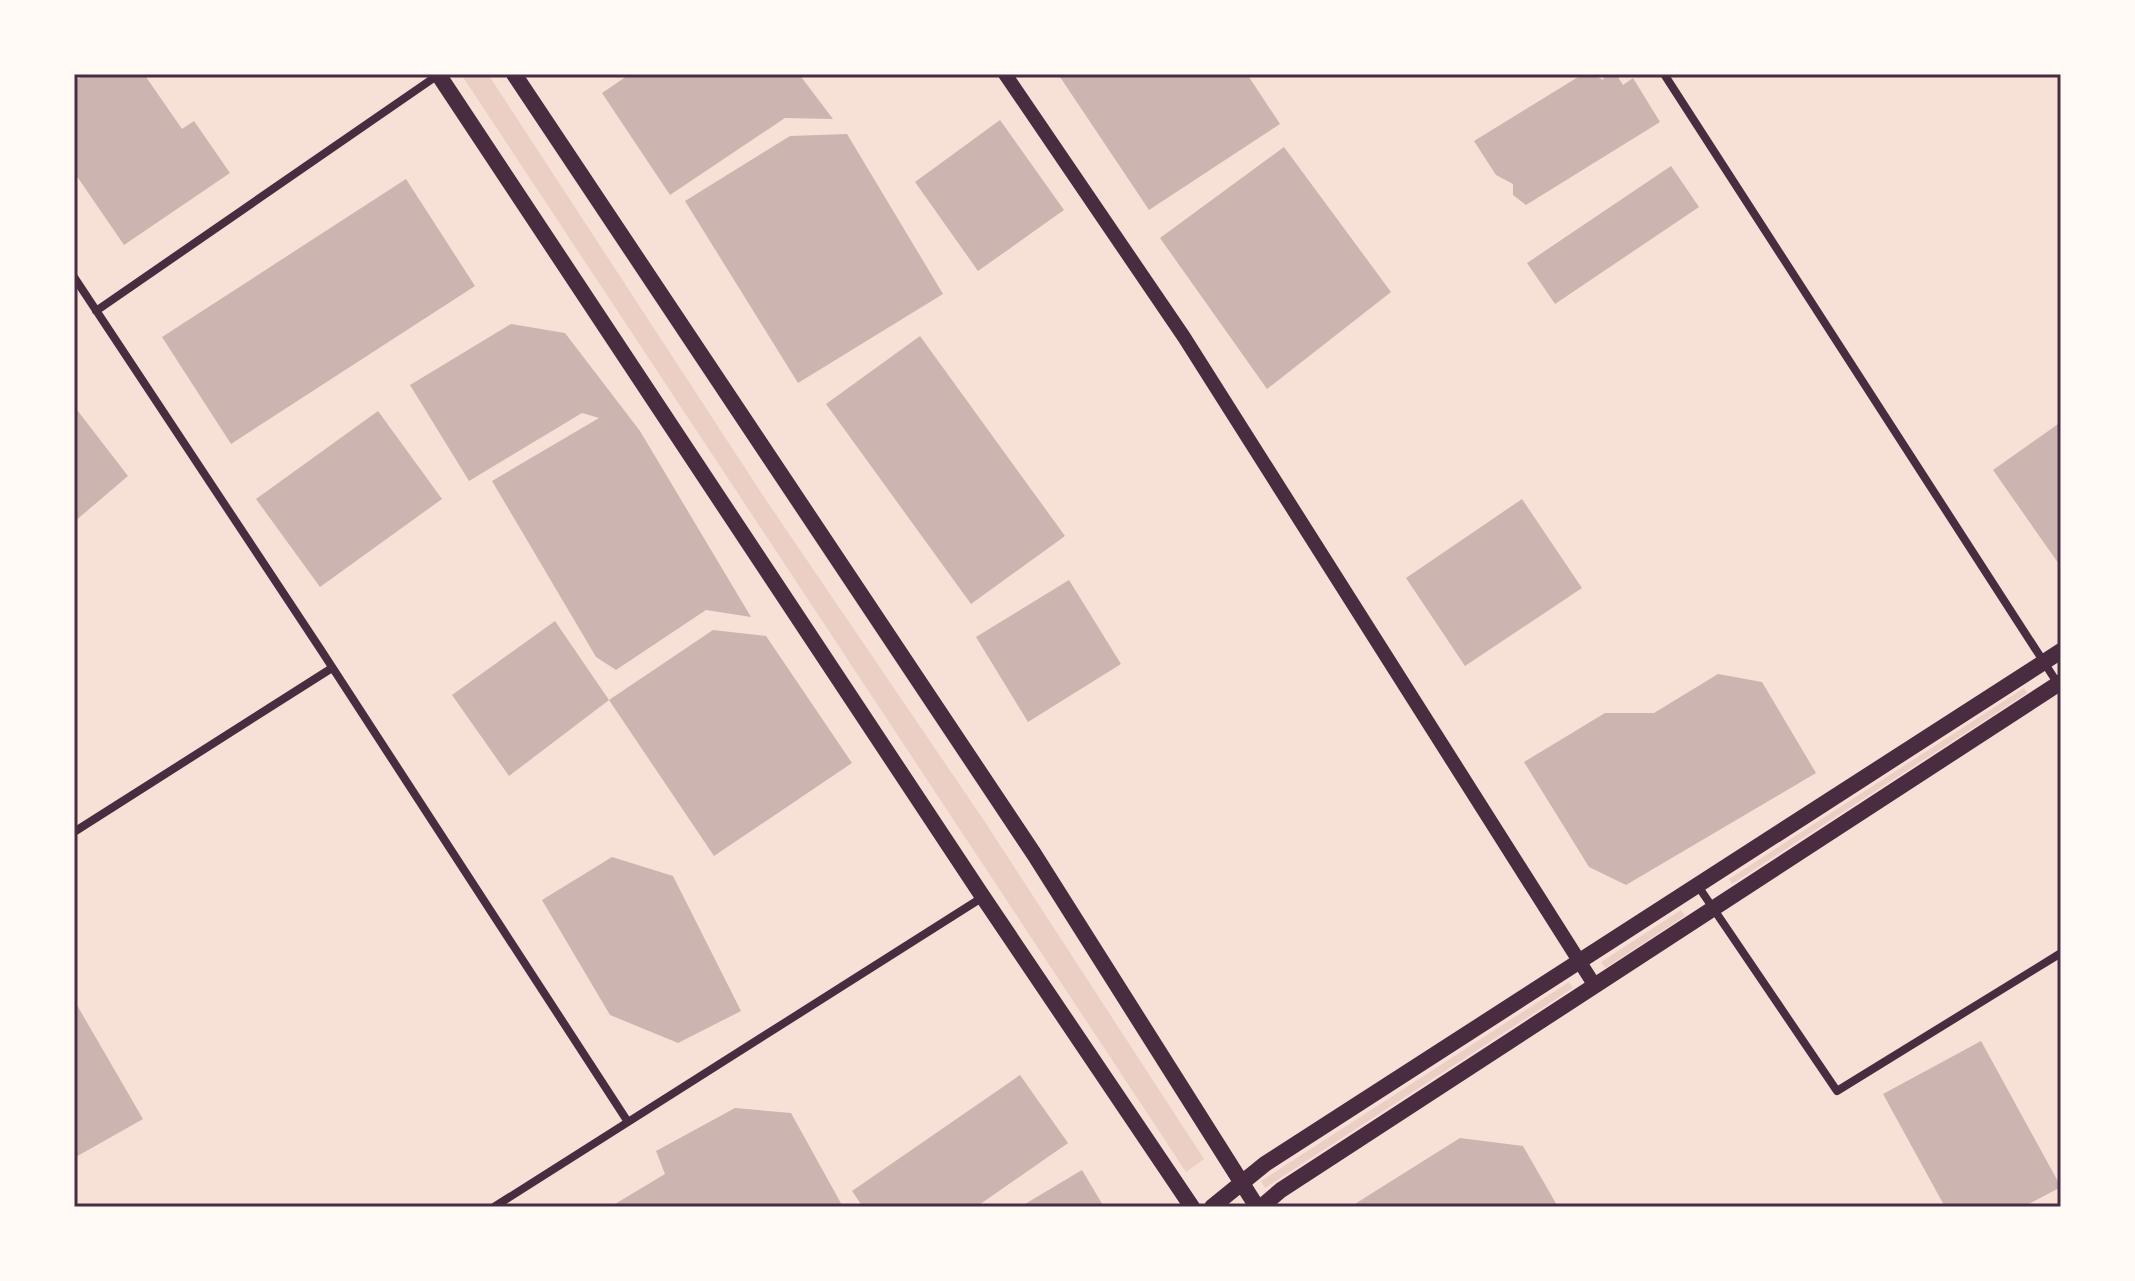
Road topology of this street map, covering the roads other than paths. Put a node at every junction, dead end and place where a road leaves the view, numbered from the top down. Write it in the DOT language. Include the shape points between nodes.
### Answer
graph roads {
  1 [pos="438,74"];
  2 [pos="514,74"];
  3 [pos="1005,74"];
  4 [pos="1664,74"];
  5 [pos="74,277"];
  6 [pos="96,311"];
  7 [pos="2061,651"];
  8 [pos="2043,662"];
  9 [pos="332,668"];
  10 [pos="2059,683"];
  11 [pos="74,832"];
  12 [pos="1697,885"];
  13 [pos="983,897"];
  14 [pos="1714,908"];
  15 [pos="2061,953"];
  16 [pos="1579,961"];
  17 [pos="1595,986"];
  18 [pos="628,1122"];
  19 [pos="1241,1183"];
  20 [pos="494,1207"];
  21 [pos="1192,1207"];
  22 [pos="1212,1207"];
  23 [pos="1259,1207"];
  1 -- 6 [label="street"];
  1 -- 13 [label="main road"];
  2 -- 19 [label="main road" via="1034,854"];
  3 -- 16 [label="street" via="1184,337"];
  4 -- 8 [label="street"];
  5 -- 6 [label="street"];
  6 -- 9 [label="street"];
  7 -- 8 [label="main road"];
  8 -- 10 [label="street"];
  8 -- 12 [label="main road"];
  9 -- 11 [label="street"];
  9 -- 18 [label="street"];
  10 -- 14 [label="main road"];
  12 -- 14 [label="street"];
  12 -- 16 [label="main road"];
  13 -- 18 [label="street"];
  13 -- 21 [label="main road"];
  14 -- 15 [label="street" via="1837,1091"];
  14 -- 17 [label="main road"];
  16 -- 17 [label="street"];
  16 -- 19 [label="main road"];
  17 -- 23 [label="main road"];
  18 -- 20 [label="street"];
  19 -- 22 [label="main road"];
  19 -- 23 [label="main road"];
}
